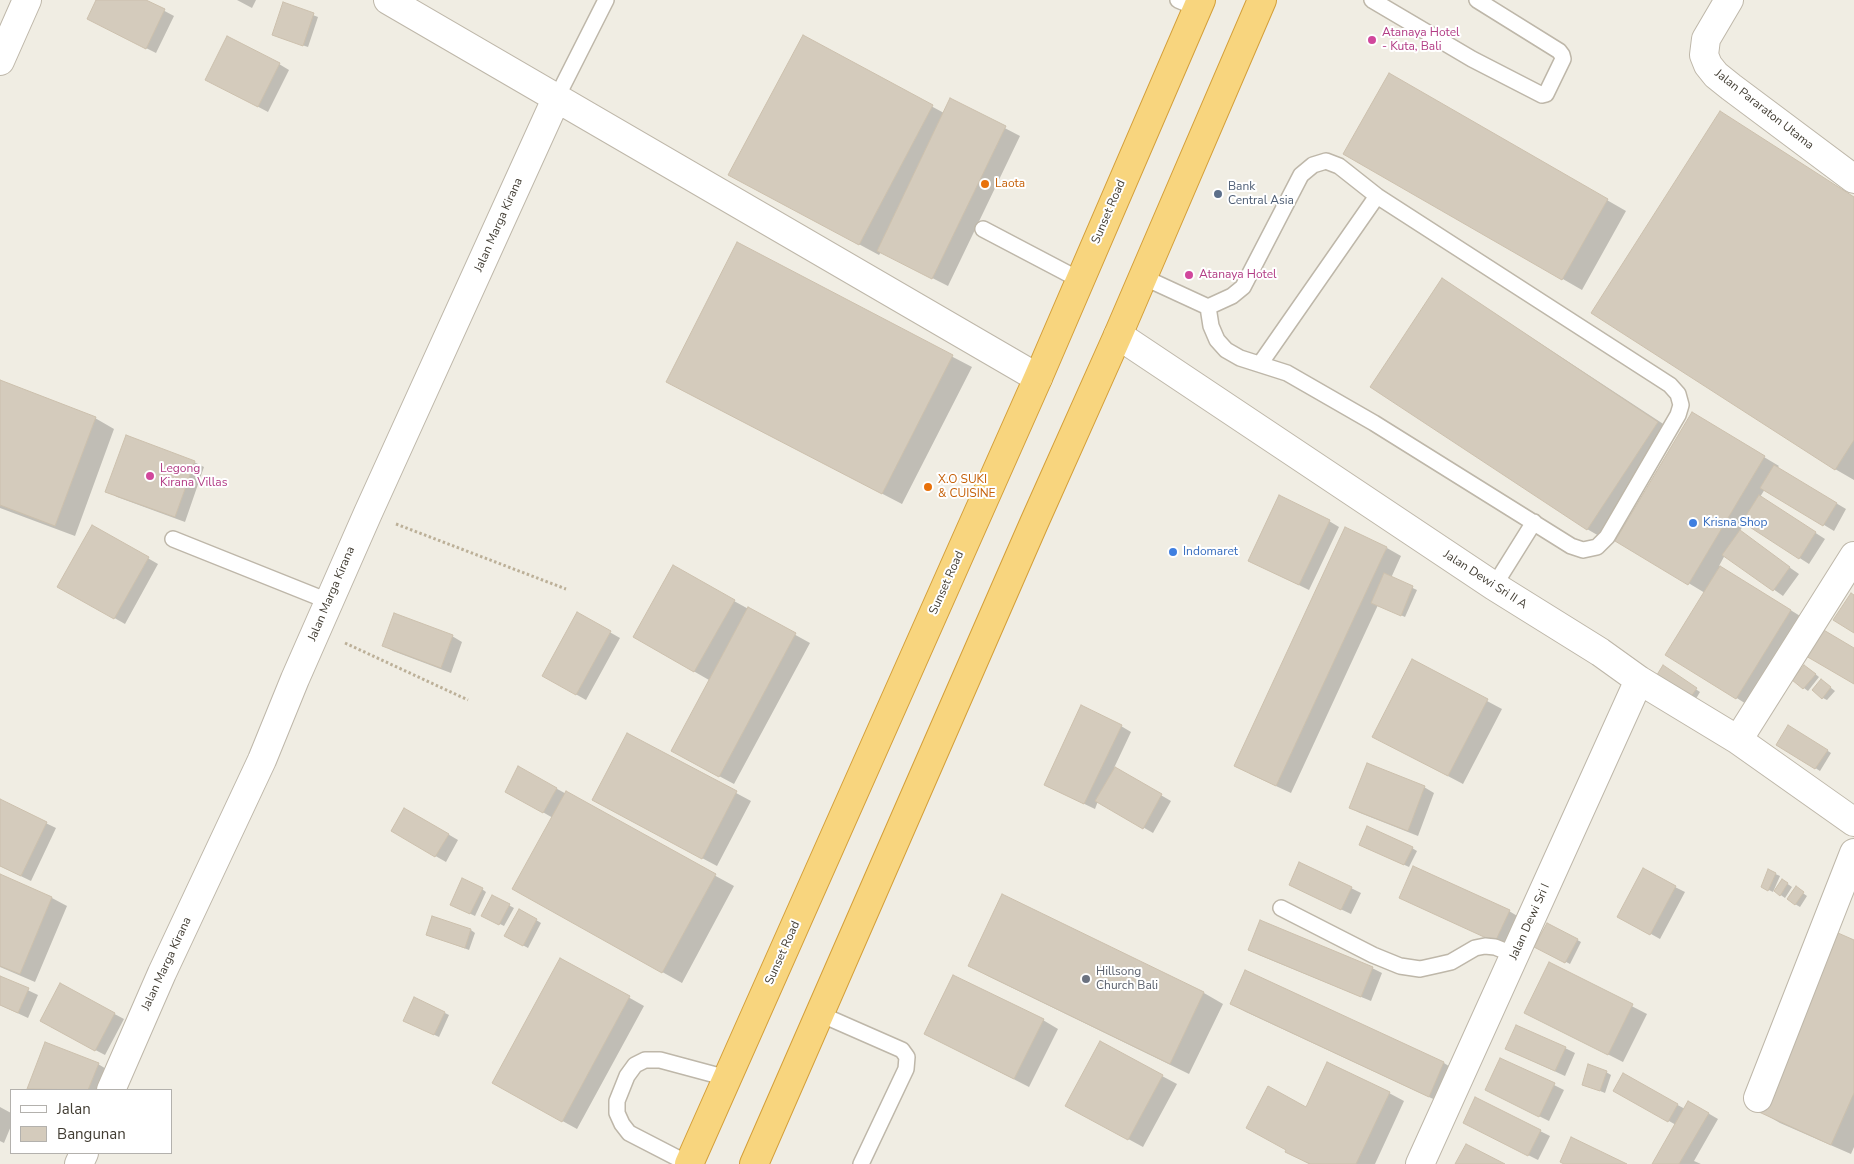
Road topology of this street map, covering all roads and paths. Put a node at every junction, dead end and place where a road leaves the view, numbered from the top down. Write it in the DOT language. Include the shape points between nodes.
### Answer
graph roads {
  1 [pos="27,0"];
  2 [pos="388,0"];
  3 [pos="606,0"];
  4 [pos="1262,0"];
  5 [pos="1372,0"];
  6 [pos="1477,0"];
  7 [pos="1729,0"];
  8 [pos="1192,3"];
  9 [pos="0,61"];
  10 [pos="556,99"];
  11 [pos="1854,179"];
  12 [pos="1377,196"];
  13 [pos="983,229"];
  14 [pos="1143,277"];
  15 [pos="1080,280"];
  16 [pos="1208,307"];
  17 [pos="1118,335"];
  18 [pos="1260,364"];
  19 [pos="1038,378"];
  20 [pos="368,513"];
  21 [pos="1534,522"];
  22 [pos="173,540"];
  23 [pos="1854,556"];
  24 [pos="1494,586"];
  25 [pos="566,589"];
  26 [pos="328,602"];
  27 [pos="317,630"];
  28 [pos="1639,680"];
  29 [pos="468,700"];
  30 [pos="1738,740"];
  31 [pos="1854,822"];
  32 [pos="1854,853"];
  33 [pos="1281,908"];
  34 [pos="1515,955"];
  35 [pos="820,1014"];
  36 [pos="727,1078"];
  37 [pos="111,1089"];
  38 [pos="1758,1098"];
  39 [pos="689,1164"];
  40 [pos="754,1164"];
  41 [pos="861,1164"];
  42 [pos="1420,1164"];
  1 -- 9 [label="street"];
  2 -- 10 [label="street"];
  3 -- 10 [label="lane"];
  4 -- 14 [label="highway"];
  5 -- 6 [label="lane" via="1472,59 1542,95 1546,94 1563,59 1560,51"];
  7 -- 11 [label="street, Jalan Pararaton Utama" via="1706,39 1704,55 1708,65 1731,87"];
  8 -- 15 [label="highway, Sunset Road"];
  10 -- 19 [label="street"];
  10 -- 20 [label="street, Jalan Marga Kirana"];
  12 -- 16 [label="lane" via="1339,166 1326,162 1313,165 1301,175 1243,287"];
  12 -- 18 [label="lane"];
  12 -- 21 [label="lane" via="1670,385 1678,394 1681,405 1678,415 1607,537 1597,547 1583,550 1571,546"];
  13 -- 15 [label="lane"];
  14 -- 16 [label="lane"];
  14 -- 17 [label="highway"];
  15 -- 19 [label="highway, Sunset Road"];
  16 -- 18 [label="lane" via="1211,326 1226,350"];
  17 -- 24 [label="street, Jalan Dewi Sri II A"];
  17 -- 35 [label="highway"];
  18 -- 21 [label="lane" via="1287,373 1374,422"];
  19 -- 36 [label="highway, Sunset Road"];
  20 -- 25 [label="path"];
  20 -- 26 [label="street, Jalan Marga Kirana"];
  21 -- 24 [label="lane"];
  22 -- 26 [label="lane"];
  23 -- 30 [label="street"];
  24 -- 28 [label="street, Jalan Dewi Sri II A"];
  26 -- 27 [label="street, Jalan Marga Kirana"];
  27 -- 29 [label="path"];
  27 -- 37 [label="street, Jalan Marga Kirana" via="262,760"];
  28 -- 30 [label="street, Jalan Dewi Sri II A"];
  28 -- 34 [label="street, Jalan Dewi Sri I"];
  30 -- 31 [label="street, Jalan Dewi Sri II A"];
  32 -- 38 [label="street"];
  33 -- 34 [label="lane" via="1400,966 1420,969 1451,962 1485,946 1495,946"];
  34 -- 42 [label="street, Jalan Dewi Sri I"];
  35 -- 40 [label="highway"];
  35 -- 41 [label="lane" via="902,1050 907,1058 906,1069"];
  36 -- 39 [label="highway, Sunset Road"];
  36 -- 39 [label="lane" via="660,1060 646,1060 635,1065 628,1076 617,1101 617,1113 622,1124 629,1133"];
}
